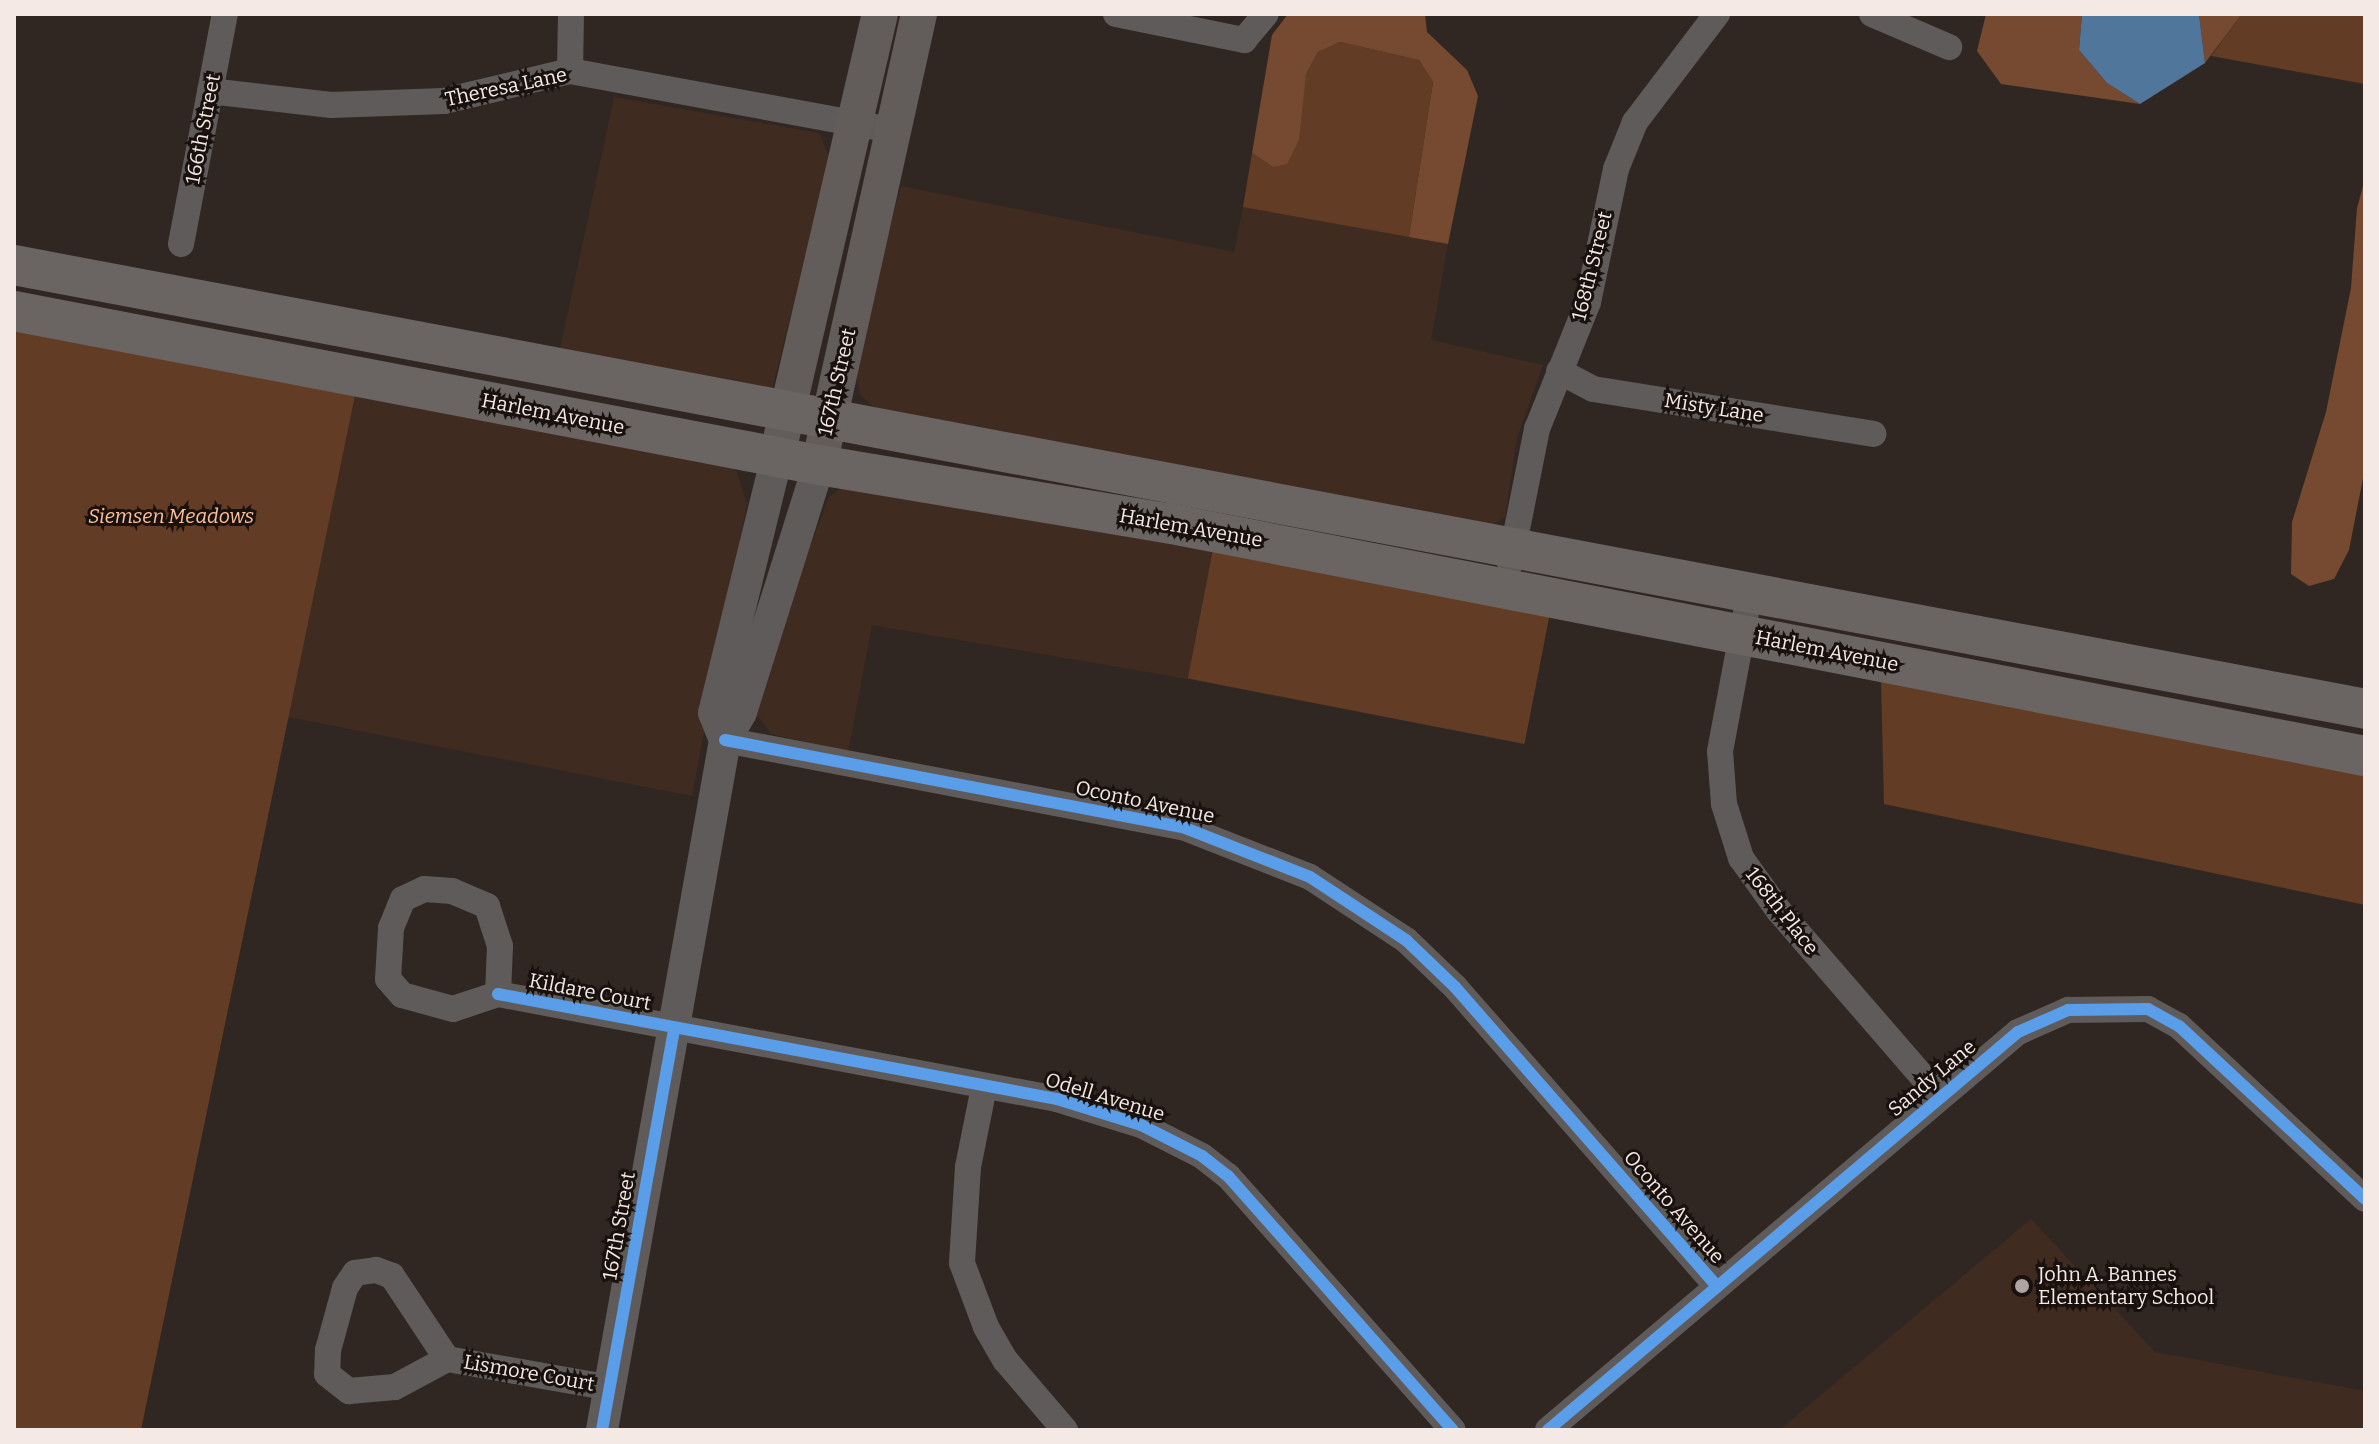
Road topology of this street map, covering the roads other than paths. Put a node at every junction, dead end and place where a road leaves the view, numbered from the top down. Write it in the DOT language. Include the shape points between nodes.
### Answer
graph roads {
  1 [pos="225,14"];
  2 [pos="571,14"];
  3 [pos="880,14"];
  4 [pos="919,14"];
  5 [pos="1116,14"];
  6 [pos="1266,14"];
  7 [pos="1717,14"];
  8 [pos="1872,14"];
  9 [pos="1949,47"];
  10 [pos="570,71"];
  11 [pos="210,91"];
  12 [pos="858,123"];
  13 [pos="893,130"];
  14 [pos="181,244"];
  15 [pos="14,265"];
  16 [pos="14,311"];
  17 [pos="1559,371"];
  18 [pos="788,411"];
  19 [pos="829,418"];
  20 [pos="1873,434"];
  21 [pos="777,456"];
  22 [pos="819,465"];
  23 [pos="1513,546"];
  24 [pos="1507,588"];
  25 [pos="1750,591"];
  26 [pos="1741,635"];
  27 [pos="2365,709"];
  28 [pos="725,740"];
  29 [pos="2365,756"];
  30 [pos="498,994"];
  31 [pos="674,1028"];
  32 [pos="984,1087"];
  33 [pos="1939,1096"];
  34 [pos="2365,1199"];
  35 [pos="1717,1286"];
  36 [pos="447,1359"];
  37 [pos="611,1388"];
  38 [pos="602,1430"];
  39 [pos="1065,1430"];
  40 [pos="1453,1430"];
  41 [pos="1548,1430"];
  1 -- 11 [label="street, 166th Street"];
  2 -- 10 [label="street"];
  3 -- 12 [label="main road, 167th Street"];
  4 -- 13 [label="main road, 167th Street"];
  5 -- 6 [label="street" via="1244,40"];
  7 -- 17 [label="street, 168th Street" via="1635,122 1616,169 1588,302"];
  8 -- 9 [label="street"];
  10 -- 11 [label="street, Theresa Lane" via="444,101 331,105"];
  10 -- 12 [label="street, Theresa Lane"];
  11 -- 14 [label="street, 166th Street"];
  12 -- 13 [label="street, Theresa Lane"];
  12 -- 18 [label="main road, 167th Street"];
  13 -- 19 [label="main road, 167th Street"];
  15 -- 18 [label="main road, Harlem Avenue"];
  16 -- 21 [label="main road, Harlem Avenue"];
  17 -- 20 [label="street, Misty Lane" via="1593,389"];
  17 -- 23 [label="street, 168th Street" via="1537,429"];
  18 -- 19 [label="main road, Harlem Avenue"];
  18 -- 21 [label="main road, 167th Street"];
  19 -- 22 [label="main road, 167th Street"];
  19 -- 23 [label="main road, Harlem Avenue"];
  21 -- 22 [label="main road, Harlem Avenue"];
  21 -- 28 [label="street, 167th Street" via="714,713"];
  22 -- 24 [label="main road, Harlem Avenue" via="1161,522"];
  22 -- 28 [label="street, 167th Street" via="741,712"];
  23 -- 24 [label="street, 168th Street"];
  23 -- 25 [label="main road, Harlem Avenue"];
  24 -- 26 [label="main road, Harlem Avenue"];
  25 -- 26 [label="street, 168th Place"];
  25 -- 27 [label="main road, Harlem Avenue"];
  26 -- 29 [label="main road, Harlem Avenue"];
  26 -- 33 [label="street, 168th Place" via="1720,751 1724,804 1741,858 1779,911"];
  28 -- 31 [label="street, 167th Street"];
  28 -- 35 [label="street, Oconto Avenue" via="1185,828 1310,877 1406,940 1455,987"];
  30 -- 30 [label="street" via="453,1009 402,995 388,979 386,959 403,899 424,889 452,891 487,906 500,946"];
  30 -- 31 [label="street, Kildare Court"];
  31 -- 32 [label="street, Odell Avenue"];
  31 -- 37 [label="street, 167th Street"];
  32 -- 39 [label="street" via="968,1167 962,1263 981,1316 1006,1361"];
  32 -- 40 [label="street, Odell Avenue" via="1057,1099 1141,1125 1202,1156 1256,1205"];
  33 -- 34 [label="street, Sandy Lane" via="2037,1021 2068,1010 2148,1009 2179,1026"];
  33 -- 35 [label="street, Sandy Lane"];
  35 -- 41 [label="street, Sandy Lane"];
  36 -- 36 [label="street, Lismore Court" via="395,1387 349,1391 335,1384 327,1374 328,1350 345,1288 355,1273 376,1270 392,1276"];
  36 -- 37 [label="street, Lismore Court"];
  37 -- 38 [label="street, 167th Street"];
}
